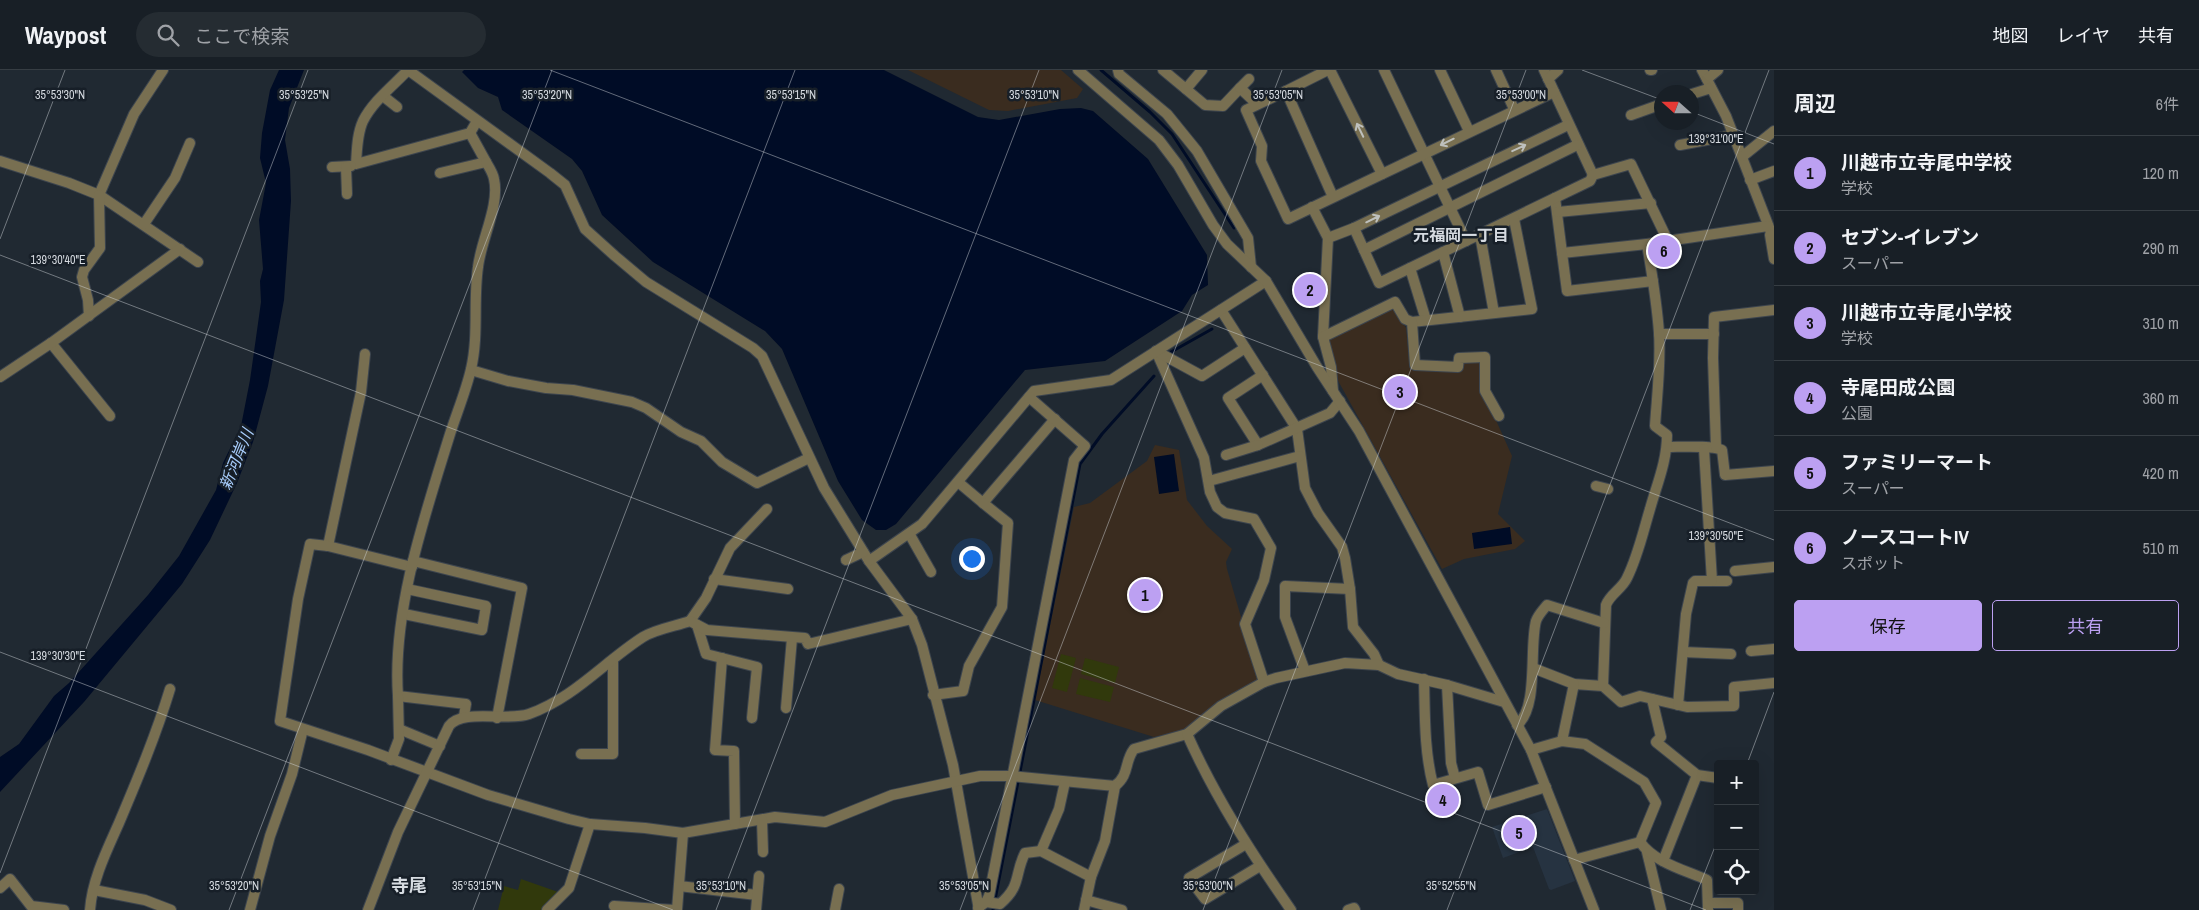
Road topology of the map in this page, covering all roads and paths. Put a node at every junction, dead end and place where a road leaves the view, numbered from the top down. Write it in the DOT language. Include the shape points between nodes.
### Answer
graph roads {
  1 [pos="163,70"];
  2 [pos="1078,70"];
  3 [pos="1118,70"];
  4 [pos="1163,70"];
  5 [pos="1202,70"];
  6 [pos="1329,70"];
  7 [pos="1384,70"];
  8 [pos="1440,70"];
  9 [pos="1496,70"];
  10 [pos="1558,70"];
  11 [pos="1718,70"];
  12 [pos="1546,74"];
  13 [pos="1249,78"];
  14 [pos="1706,79"];
  15 [pos="1240,88"];
  16 [pos="1186,89"];
  17 [pos="1286,91"];
  18 [pos="1554,92"];
  19 [pos="383,96"];
  20 [pos="1257,104"];
  21 [pos="397,107"];
  22 [pos="1654,107"];
  23 [pos="1514,109"];
  24 [pos="1631,114"];
  25 [pos="477,120"];
  26 [pos="1571,130"];
  27 [pos="1469,131"];
  28 [pos="1774,132"];
  29 [pos="470,133"];
  30 [pos="1733,135"];
  31 [pos="190,143"];
  32 [pos="1577,145"];
  33 [pos="1680,146"];
  34 [pos="1424,154"];
  35 [pos="1743,156"];
  36 [pos="0,161"];
  37 [pos="486,162"];
  38 [pos="332,166"];
  39 [pos="351,166"];
  40 [pos="1774,172"];
  41 [pos="440,173"];
  42 [pos="1382,174"];
  43 [pos="1593,175"];
  44 [pos="1750,180"];
  45 [pos="1439,186"];
  46 [pos="347,194"];
  47 [pos="99,195"];
  48 [pos="1333,198"];
  49 [pos="1555,198"];
  50 [pos="1651,203"];
  51 [pos="1312,207"];
  52 [pos="1449,208"];
  53 [pos="1558,212"];
  54 [pos="1514,219"];
  55 [pos="144,224"];
  56 [pos="1768,226"];
  57 [pos="1354,228"];
  58 [pos="1480,235"];
  59 [pos="1328,238"];
  60 [pos="1774,240"];
  61 [pos="1466,241"];
  62 [pos="1668,241"];
  63 [pos="1647,244"];
  64 [pos="180,249"];
  65 [pos="1364,250"];
  66 [pos="1443,252"];
  67 [pos="1562,253"];
  68 [pos="1774,259"];
  69 [pos="198,262"];
  70 [pos="1251,267"];
  71 [pos="1410,268"];
  72 [pos="1266,281"];
  73 [pos="1653,282"];
  74 [pos="1221,310"];
  75 [pos="1774,310"];
  76 [pos="1494,313"];
  77 [pos="89,316"];
  78 [pos="1460,317"];
  79 [pos="1426,320"];
  80 [pos="1412,322"];
  81 [pos="1659,334"];
  82 [pos="1714,334"];
  83 [pos="1323,337"];
  84 [pos="51,343"];
  85 [pos="1245,348"];
  86 [pos="1156,352"];
  87 [pos="365,354"];
  88 [pos="471,370"];
  89 [pos="1263,375"];
  90 [pos="0,377"];
  91 [pos="1333,390"];
  92 [pos="1029,397"];
  93 [pos="1340,401"];
  94 [pos="110,416"];
  95 [pos="1499,416"];
  96 [pos="1055,419"];
  97 [pos="1297,429"];
  98 [pos="1258,445"];
  99 [pos="1667,447"];
  100 [pos="1716,447"];
  101 [pos="1704,449"];
  102 [pos="1226,455"];
  103 [pos="1300,456"];
  104 [pos="809,458"];
  105 [pos="1774,471"];
  106 [pos="1209,481"];
  107 [pos="958,482"];
  108 [pos="1596,486"];
  109 [pos="1608,489"];
  110 [pos="983,504"];
  111 [pos="767,509"];
  112 [pos="910,534"];
  113 [pos="328,546"];
  114 [pos="863,552"];
  115 [pos="846,560"];
  116 [pos="869,561"];
  117 [pos="413,564"];
  118 [pos="1774,567"];
  119 [pos="1735,571"];
  120 [pos="931,572"];
  121 [pos="714,579"];
  122 [pos="1712,581"];
  123 [pos="1727,581"];
  124 [pos="788,588"];
  125 [pos="408,589"];
  126 [pos="1350,589"];
  127 [pos="404,614"];
  128 [pos="912,619"];
  129 [pos="694,623"];
  130 [pos="1604,624"];
  131 [pos="792,638"];
  132 [pos="1774,649"];
  133 [pos="1751,651"];
  134 [pos="1683,652"];
  135 [pos="1731,654"];
  136 [pos="722,658"];
  137 [pos="613,660"];
  138 [pos="1379,665"];
  139 [pos="1533,668"];
  140 [pos="1305,671"];
  141 [pos="1424,679"];
  142 [pos="1264,682"];
  143 [pos="1447,684"];
  144 [pos="1574,684"];
  145 [pos="1774,684"];
  146 [pos="1603,686"];
  147 [pos="170,689"];
  148 [pos="933,695"];
  149 [pos="398,696"];
  150 [pos="1652,699"];
  151 [pos="1504,702"];
  152 [pos="1678,705"];
  153 [pos="786,708"];
  154 [pos="464,716"];
  155 [pos="497,718"];
  156 [pos="752,718"];
  157 [pos="1518,725"];
  158 [pos="303,729"];
  159 [pos="399,729"];
  160 [pos="1187,734"];
  161 [pos="1562,740"];
  162 [pos="440,746"];
  163 [pos="1530,750"];
  164 [pos="581,754"];
  165 [pos="391,760"];
  166 [pos="427,773"];
  167 [pos="1697,775"];
  168 [pos="1011,776"];
  169 [pos="1714,777"];
  170 [pos="1455,778"];
  171 [pos="956,781"];
  172 [pos="1065,782"];
  173 [pos="1116,786"];
  174 [pos="1546,787"];
  175 [pos="762,820"];
  176 [pos="590,824"];
  177 [pos="734,824"];
  178 [pos="683,833"];
  179 [pos="1640,842"];
  180 [pos="1246,844"];
  181 [pos="1041,850"];
  182 [pos="763,852"];
  183 [pos="1647,852"];
  184 [pos="1574,860"];
  185 [pos="1663,861"];
  186 [pos="1260,866"];
  187 [pos="759,876"];
  188 [pos="1091,877"];
  189 [pos="679,886"];
  190 [pos="0,888"];
  191 [pos="839,889"];
  192 [pos="94,890"];
  193 [pos="757,895"];
  194 [pos="1085,905"];
  195 [pos="614,906"];
  196 [pos="981,906"];
  197 [pos="1708,906"];
  198 [pos="64,910"];
  199 [pos="90,910"];
  200 [pos="169,910"];
  201 [pos="250,910"];
  202 [pos="368,910"];
  203 [pos="547,910"];
  204 [pos="676,910"];
  205 [pos="756,910"];
  206 [pos="835,910"];
  207 [pos="1122,910"];
  208 [pos="1291,910"];
  209 [pos="1348,910"];
  210 [pos="1355,910"];
  211 [pos="1594,910"];
  212 [pos="1662,910"];
  213 [pos="1738,910"];
  1 -- 47 [label="street" via="134,114"];
  2 -- 70 [label="street" via="1159,140 1178,165 1213,225"];
  3 -- 70 [label="street" via="1118,74 1167,114 1197,151 1248,238"];
  4 -- 16 [label="street"];
  5 -- 16 [label="street"];
  6 -- 17 [label="street"];
  42 -- 6 [label="street, one-way"];
  7 -- 34 [label="street"];
  8 -- 27 [label="street"];
  9 -- 23 [label="street"];
  10 -- 12 [label="street"];
  11 -- 14 [label="street"];
  12 -- 18 [label="street"];
  13 -- 15 [label="street"];
  14 -- 30 [label="street"];
  15 -- 16 [label="street" via="1223,106 1205,105"];
  15 -- 20 [label="street"];
  17 -- 20 [label="street"];
  17 -- 48 [label="street"];
  18 -- 23 [label="street"];
  18 -- 26 [label="street"];
  19 -- 21 [label="street"];
  19 -- 25 [label="street" via="408,70"];
  19 -- 39 [label="street" via="362,122"];
  20 -- 51 [label="street" via="1246,110 1262,146 1261,160 1288,219"];
  22 -- 24 [label="street"];
  23 -- 27 [label="street"];
  25 -- 29 [label="street"];
  25 -- 104 [label="street" via="565,185 585,229 618,259 646,282 762,356"];
  26 -- 32 [label="street"];
  45 -- 26 [label="street, one-way"];
  27 -- 34 [label="street, one-way"];
  28 -- 35 [label="street"];
  29 -- 37 [label="street"];
  29 -- 39 [label="street"];
  30 -- 33 [label="street"];
  30 -- 35 [label="street"];
  31 -- 55 [label="street" via="175,178"];
  32 -- 43 [label="street"];
  32 -- 52 [label="street"];
  34 -- 42 [label="street"];
  34 -- 45 [label="street"];
  35 -- 44 [label="street"];
  36 -- 47 [label="street" via="69,182"];
  37 -- 41 [label="street"];
  37 -- 88 [label="street" via="494,177 496,192 478,266 476,342"];
  38 -- 39 [label="street"];
  39 -- 46 [label="street"];
  40 -- 44 [label="street"];
  42 -- 48 [label="street"];
  43 -- 49 [label="street" via="1590,181"];
  43 -- 50 [label="street" via="1631,164"];
  44 -- 56 [label="street"];
  45 -- 52 [label="street"];
  57 -- 45 [label="street, one-way"];
  47 -- 55 [label="street"];
  47 -- 77 [label="street" via="100,248 82,277"];
  48 -- 51 [label="street"];
  49 -- 53 [label="street"];
  49 -- 54 [label="street"];
  50 -- 53 [label="street"];
  50 -- 62 [label="street"];
  51 -- 59 [label="street"];
  52 -- 61 [label="street"];
  52 -- 65 [label="street"];
  53 -- 67 [label="street"];
  54 -- 58 [label="street"];
  54 -- 76 [label="street" via="1532,309"];
  55 -- 64 [label="street"];
  56 -- 60 [label="street"];
  56 -- 62 [label="street"];
  56 -- 68 [label="street"];
  57 -- 59 [label="street"];
  57 -- 65 [label="street"];
  58 -- 61 [label="street"];
  58 -- 76 [label="street"];
  59 -- 83 [label="street"];
  61 -- 66 [label="street"];
  62 -- 63 [label="street"];
  63 -- 67 [label="street"];
  63 -- 73 [label="street"];
  64 -- 69 [label="street"];
  64 -- 77 [label="street"];
  65 -- 71 [label="street" via="1379,283"];
  66 -- 71 [label="street"];
  66 -- 78 [label="street"];
  67 -- 73 [label="street" via="1567,291"];
  70 -- 72 [label="street"];
  71 -- 79 [label="street"];
  72 -- 74 [label="street"];
  72 -- 91 [label="street"];
  73 -- 81 [label="street"];
  74 -- 85 [label="street"];
  74 -- 86 [label="street"];
  75 -- 82 [label="street" via="1714,317"];
  76 -- 78 [label="street"];
  77 -- 84 [label="street"];
  78 -- 79 [label="street"];
  79 -- 80 [label="street"];
  80 -- 83 [label="street" via="1404,319 1395,302"];
  80 -- 95 [label="street" via="1415,365 1458,367 1459,358 1485,357 1485,390"];
  81 -- 82 [label="street"];
  81 -- 99 [label="street" via="1655,426 1667,435"];
  82 -- 100 [label="street"];
  83 -- 91 [label="street"];
  84 -- 90 [label="street"];
  84 -- 94 [label="street"];
  85 -- 86 [label="street" via="1202,376"];
  85 -- 89 [label="street"];
  86 -- 92 [label="street" via="1111,380 1034,391"];
  86 -- 106 [label="street" via="1204,458"];
  87 -- 113 [label="street" via="359,401"];
  88 -- 104 [label="street" via="508,381 632,402 701,441 722,462 757,483"];
  88 -- 117 [label="street"];
  89 -- 97 [label="street"];
  89 -- 98 [label="street" via="1228,398"];
  91 -- 93 [label="street"];
  92 -- 96 [label="street"];
  92 -- 107 [label="street"];
  93 -- 97 [label="street" via="1330,413"];
  93 -- 151 [label="street"];
  96 -- 110 [label="street"];
  96 -- 168 [label="street" via="1086,446 1074,460"];
  97 -- 98 [label="street"];
  97 -- 103 [label="street"];
  98 -- 102 [label="street"];
  99 -- 101 [label="street"];
  99 -- 130 [label="street" via="1635,560 1626,581 1608,599"];
  100 -- 101 [label="street"];
  100 -- 105 [label="street" via="1722,450 1724,475"];
  101 -- 122 [label="street"];
  103 -- 106 [label="street"];
  103 -- 126 [label="street" via="1305,488 1342,547"];
  104 -- 114 [label="street"];
  106 -- 142 [label="street" via="1217,507 1225,513 1254,519 1271,548 1264,580 1245,624"];
  107 -- 110 [label="street"];
  107 -- 112 [label="street" via="933,513"];
  108 -- 109 [label="street"];
  110 -- 148 [label="street" via="1008,523 1002,608 969,666 964,691"];
  111 -- 121 [label="street" via="730,548"];
  112 -- 116 [label="street"];
  112 -- 120 [label="street"];
  113 -- 117 [label="street"];
  113 -- 158 [label="street" via="310,544 298,599 280,721"];
  114 -- 115 [label="street"];
  114 -- 116 [label="street"];
  116 -- 128 [label="street"];
  117 -- 125 [label="street"];
  117 -- 155 [label="street" via="522,588"];
  118 -- 119 [label="street"];
  121 -- 124 [label="street"];
  121 -- 129 [label="street"];
  122 -- 123 [label="street"];
  122 -- 134 [label="street" via="1693,582"];
  125 -- 127 [label="street"];
  125 -- 127 [label="street" via="486,606 482,630"];
  126 -- 138 [label="street" via="1353,627"];
  126 -- 140 [label="street" via="1285,586 1285,617"];
  127 -- 149 [label="street" via="396,664"];
  128 -- 131 [label="street" via="808,644 805,638"];
  128 -- 148 [label="street" via="922,645"];
  129 -- 131 [label="street" via="707,630"];
  129 -- 136 [label="street" via="706,654"];
  129 -- 137 [label="street" via="645,636"];
  130 -- 139 [label="street" via="1547,605 1536,620"];
  130 -- 146 [label="street"];
  131 -- 153 [label="street"];
  132 -- 133 [label="street"];
  134 -- 135 [label="street"];
  134 -- 152 [label="street"];
  136 -- 156 [label="street" via="757,668"];
  136 -- 177 [label="street" via="715,750 734,750"];
  137 -- 155 [label="street" via="550,705 527,715"];
  137 -- 164 [label="street" via="613,754"];
  138 -- 140 [label="street" via="1345,663"];
  138 -- 141 [label="street" via="1398,674"];
  139 -- 144 [label="street"];
  139 -- 157 [label="street" via="1531,690 1523,720"];
  140 -- 142 [label="street"];
  141 -- 143 [label="street"];
  141 -- 170 [label="street" via="1426,735 1433,784"];
  142 -- 160 [label="street" via="1221,706"];
  143 -- 151 [label="street"];
  143 -- 170 [label="street" via="1451,763"];
  144 -- 146 [label="street"];
  144 -- 161 [label="street"];
  145 -- 152 [label="street" via="1734,687 1734,706"];
  146 -- 150 [label="street" via="1621,702 1640,696"];
  147 -- 192 [label="street" via="158,729 106,853"];
  148 -- 171 [label="street"];
  149 -- 154 [label="street" via="466,704"];
  149 -- 159 [label="street"];
  150 -- 152 [label="street"];
  150 -- 167 [label="street" via="1661,737 1656,742"];
  151 -- 157 [label="street"];
  154 -- 155 [label="street"];
  154 -- 162 [label="street" via="454,720"];
  157 -- 163 [label="street"];
  158 -- 165 [label="street"];
  158 -- 201 [label="street"];
  159 -- 162 [label="street"];
  159 -- 165 [label="street"];
  160 -- 173 [label="street" via="1134,748 1125,775"];
  160 -- 180 [label="street"];
  161 -- 163 [label="street"];
  161 -- 179 [label="street" via="1585,744 1644,782 1656,803"];
  162 -- 166 [label="street"];
  163 -- 174 [label="street"];
  165 -- 166 [label="street"];
  166 -- 176 [label="street" via="488,795"];
  166 -- 202 [label="street" via="398,832"];
  167 -- 169 [label="street"];
  167 -- 185 [label="street"];
  168 -- 171 [label="street" via="980,776"];
  168 -- 172 [label="street"];
  168 -- 196 [label="street"];
  170 -- 174 [label="street" via="1478,772 1488,805"];
  171 -- 175 [label="street" via="892,795 825,822 775,817"];
  171 -- 196 [label="street"];
  172 -- 173 [label="street"];
  172 -- 181 [label="street" via="1059,809"];
  173 -- 188 [label="street" via="1105,841"];
  174 -- 184 [label="street"];
  175 -- 177 [label="street"];
  175 -- 182 [label="street"];
  176 -- 178 [label="street"];
  176 -- 203 [label="street" via="569,888"];
  177 -- 178 [label="street"];
  178 -- 189 [label="street"];
  179 -- 183 [label="street"];
  179 -- 184 [label="street"];
  180 -- 186 [label="street"];
  180 -- 186 [label="street" via="1189,878 1206,899"];
  181 -- 188 [label="street"];
  181 -- 196 [label="street" via="1025,853 1016,885 1000,904"];
  183 -- 185 [label="street"];
  183 -- 212 [label="street"];
  184 -- 211 [label="street"];
  185 -- 197 [label="street" via="1708,880"];
  186 -- 208 [label="street"];
  187 -- 193 [label="street"];
  188 -- 194 [label="street"];
  189 -- 193 [label="street"];
  189 -- 204 [label="street"];
  190 -- 198 [label="street" via="10,879 31,906"];
  191 -- 206 [label="street"];
  192 -- 199 [label="street"];
  192 -- 200 [label="street" via="145,900"];
  193 -- 205 [label="street"];
  194 -- 207 [label="street"];
  195 -- 204 [label="street"];
  197 -- 213 [label="street" via="1738,903"];
  209 -- 210 [label="street"];
}
